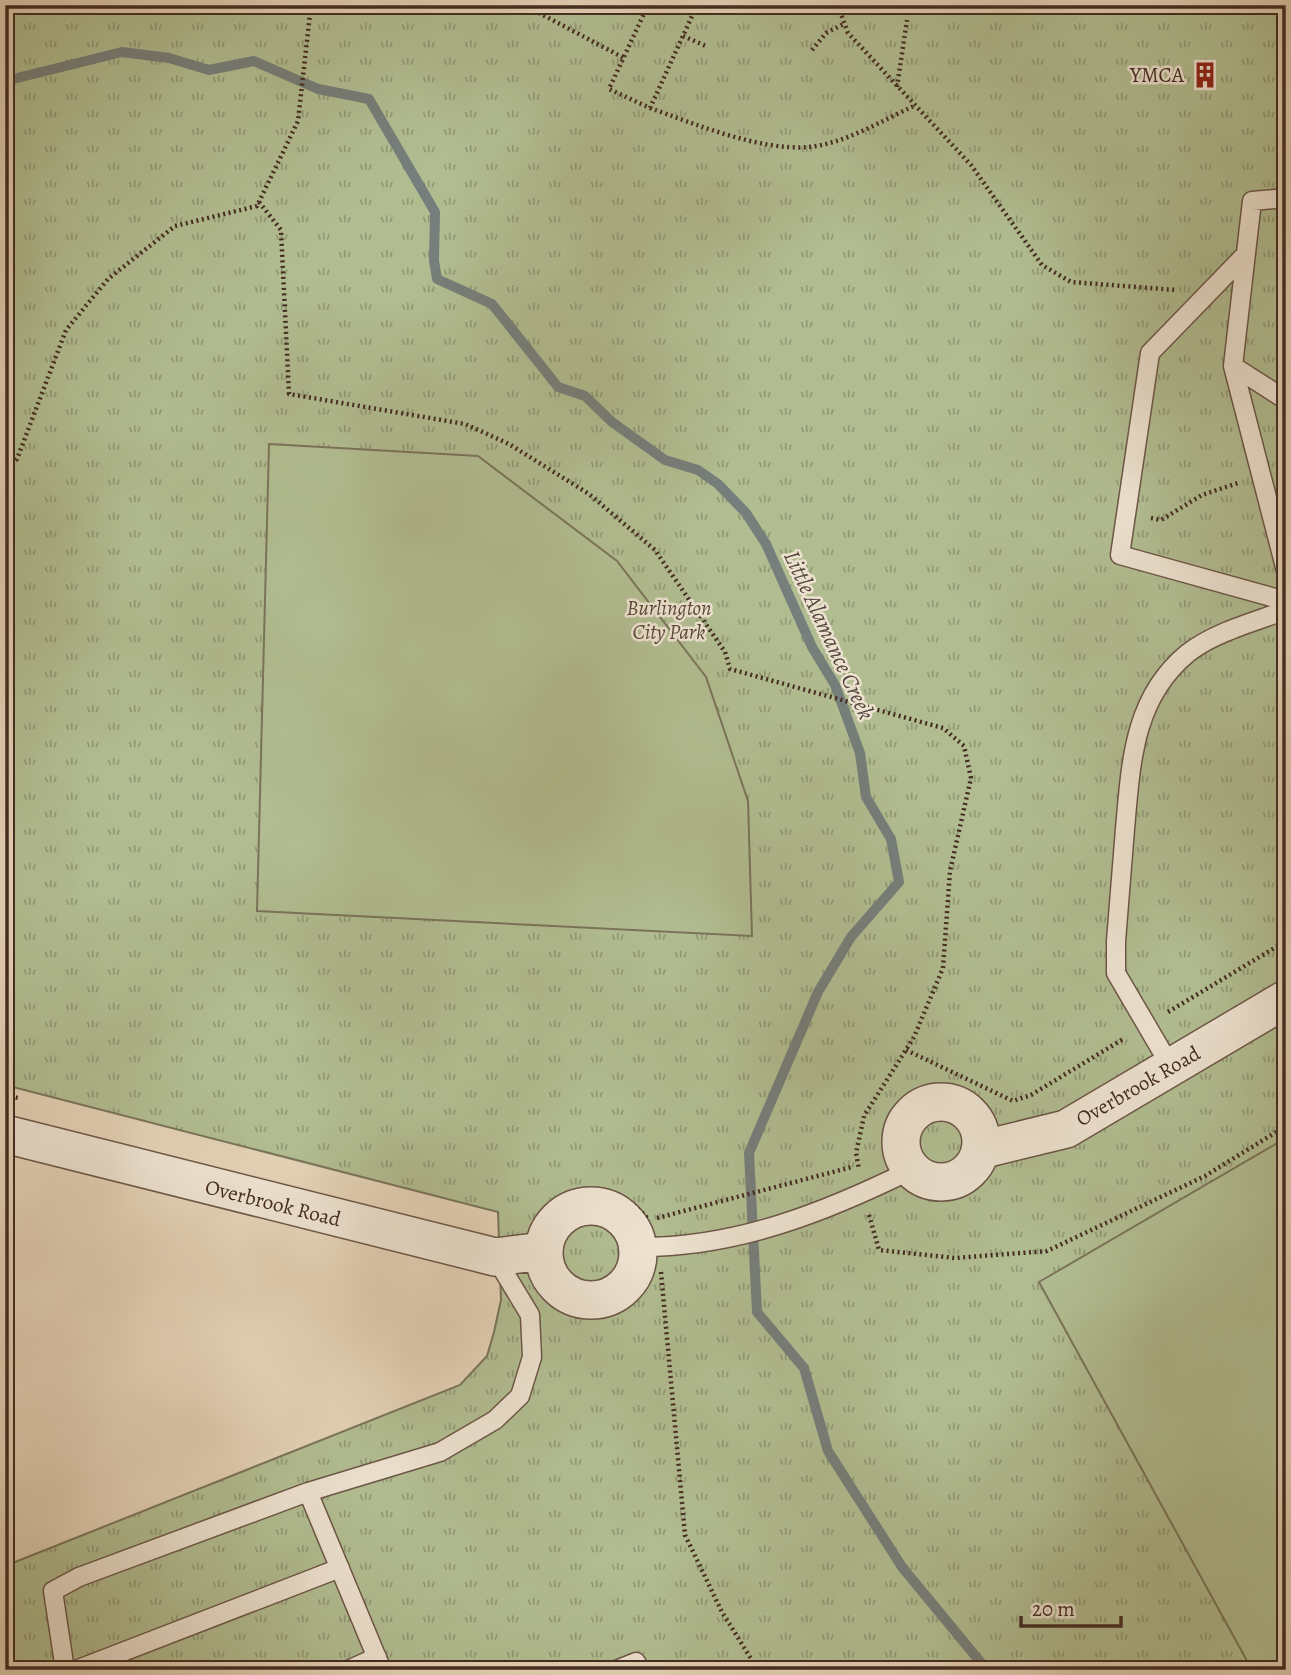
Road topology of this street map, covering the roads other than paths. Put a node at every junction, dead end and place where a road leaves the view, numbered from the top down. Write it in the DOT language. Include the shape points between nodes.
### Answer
graph roads {
  1 [pos="1286,198"];
  2 [pos="1246,254"];
  3 [pos="1233,366"];
  4 [pos="1286,400"];
  5 [pos="1286,571"];
  6 [pos="1286,601"];
  7 [pos="1286,610"];
  8 [pos="1286,999"];
  9 [pos="1171,1067"];
  10 [pos="5,1134"];
  11 [pos="981,1150"];
  12 [pos="913,1170"];
  13 [pos="536,1237"];
  14 [pos="648,1247"];
  15 [pos="495,1257"];
  16 [pos="308,1492"];
  17 [pos="340,1568"];
  18 [pos="380,1663"];
  19 [pos="65,1670"];
  20 [pos="76,1670"];
  21 [pos="348,1670"];
  22 [pos="616,1670"];
  23 [pos="639,1670"];
  1 -- 2 [label="lane" via="1252,201"];
  2 -- 3 [label="lane"];
  2 -- 6 [label="lane" via="1150,353 1120,555"];
  3 -- 4 [label="lane"];
  3 -- 5 [label="lane"];
  7 -- 9 [label="lane" via="1216,636 1189,652 1150,698 1138,727 1131,760 1116,973"];
  8 -- 9 [label="street, Overbrook Road"];
  9 -- 11 [label="street, Overbrook Road" via="1066,1129"];
  10 -- 15 [label="street, Overbrook Road"];
  11 -- 12 [label="street" via="976,1162 958,1178 934,1181"];
  11 -- 12 [label="street" via="979,1130 968,1112 943,1102 930,1103 908,1119 903,1131 901,1145"];
  12 -- 14 [label="lane" via="783,1225 690,1246"];
  13 -- 14 [label="street" via="566,1212 597,1206 624,1219"];
  13 -- 14 [label="street" via="552,1280 563,1291 592,1300 621,1289"];
  13 -- 15 [label="street, Overbrook Road"];
  15 -- 16 [label="lane" via="530,1315 532,1357 520,1396 495,1420 440,1452"];
  16 -- 17 [label="lane"];
  16 -- 19 [label="lane" via="79,1577 53,1591"];
  17 -- 18 [label="lane"];
  17 -- 20 [label="lane"];
  18 -- 21 [label="lane"];
  22 -- 23 [label="lane" via="636,1662"];
}
